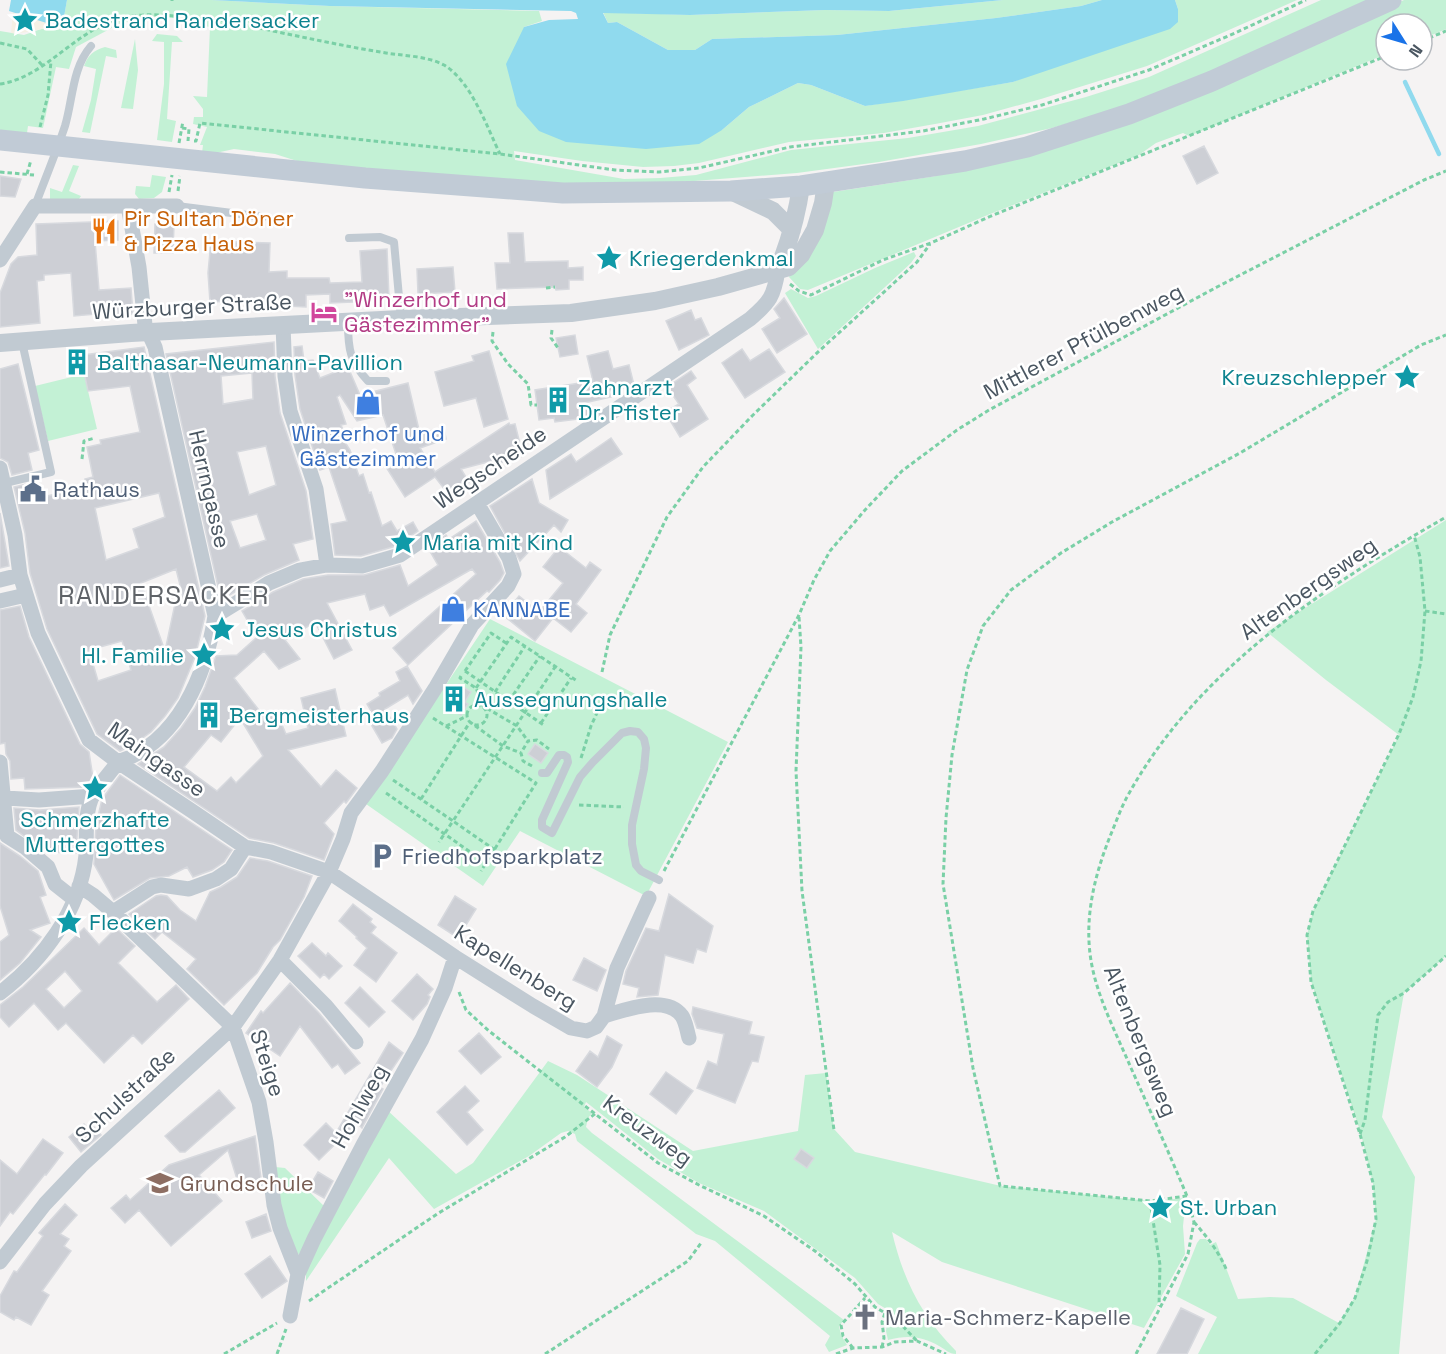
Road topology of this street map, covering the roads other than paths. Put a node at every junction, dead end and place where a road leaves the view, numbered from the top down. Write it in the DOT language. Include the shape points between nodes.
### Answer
graph roads {
  1 [pos="1391,0"];
  2 [pos="91,46"];
  3 [pos="0,140"];
  4 [pos="826,183"];
  5 [pos="801,186"];
  6 [pos="731,190"];
  7 [pos="35,206"];
  8 [pos="128,206"];
  9 [pos="177,206"];
  10 [pos="263,217"];
  11 [pos="792,230"];
  12 [pos="349,238"];
  13 [pos="0,260"];
  14 [pos="778,270"];
  15 [pos="401,319"];
  16 [pos="348,323"];
  17 [pos="283,326"];
  18 [pos="148,334"];
  19 [pos="21,340"];
  20 [pos="0,343"];
  21 [pos="386,381"];
  22 [pos="0,468"];
  23 [pos="4,483"];
  24 [pos="477,503"];
  25 [pos="327,565"];
  26 [pos="20,575"];
  27 [pos="0,580"];
  28 [pos="26,595"];
  29 [pos="0,602"];
  30 [pos="215,616"];
  31 [pos="0,762"];
  32 [pos="118,762"];
  33 [pos="542,773"];
  34 [pos="1,796"];
  35 [pos="93,796"];
  36 [pos="4,837"];
  37 [pos="245,848"];
  38 [pos="329,872"];
  39 [pos="659,880"];
  40 [pos="76,892"];
  41 [pos="649,898"];
  42 [pos="113,912"];
  43 [pos="280,960"];
  44 [pos="453,964"];
  45 [pos="0,993"];
  46 [pos="604,1016"];
  47 [pos="233,1027"];
  48 [pos="689,1038"];
  49 [pos="356,1042"];
  50 [pos="0,1262"];
  51 [pos="298,1274"];
  52 [pos="290,1316"];
  1 -- 4 [label="main road" via="1212,81 1106,122 1027,147 965,161"];
  2 -- 7 [label="lane" via="79,65 65,124"];
  3 -- 6 [label="main road" via="193,156 365,178 563,193"];
  4 -- 5 [label="main road"];
  4 -- 14 [label="street, Würzburger Straße" via="808,245 789,267"];
  5 -- 6 [label="main road"];
  5 -- 11 [label="street"];
  6 -- 11 [label="street" via="773,211"];
  7 -- 8 [label="street"];
  7 -- 13 [label="street"];
  8 -- 9 [label="street"];
  8 -- 18 [label="street, Herrngasse"];
  9 -- 10 [label="lane"];
  11 -- 14 [label="street"];
  12 -- 15 [label="lane" via="380,237 394,242"];
  14 -- 15 [label="street, Würzburger Straße" via="718,287 614,308"];
  14 -- 24 [label="street, Wegscheide" via="768,303 750,319"];
  15 -- 16 [label="street, Würzburger Straße"];
  16 -- 17 [label="street, Würzburger Straße"];
  16 -- 21 [label="lane" via="348,344 356,368 368,381"];
  17 -- 18 [label="street, Würzburger Straße"];
  17 -- 25 [label="street" via="290,411 316,489"];
  18 -- 19 [label="street, Würzburger Straße"];
  18 -- 30 [label="street, Herrngasse" via="155,347"];
  19 -- 20 [label="street, Würzburger Straße"];
  19 -- 23 [label="lane" via="51,472"];
  22 -- 23 [label="street, Maingasse"];
  23 -- 26 [label="street, Maingasse"];
  24 -- 25 [label="street, Wegscheide" via="394,557 362,566"];
  24 -- 38 [label="street, Schulstraße" via="510,558 514,574 472,625 387,771 351,813"];
  25 -- 30 [label="street, Wegscheide" via="300,570 269,583"];
  26 -- 27 [label="street"];
  26 -- 28 [label="street, Maingasse"];
  28 -- 29 [label="street"];
  28 -- 32 [label="street, Maingasse" via="48,657 89,740"];
  30 -- 32 [label="street, Herrngasse" via="208,654 190,696 164,732 145,750"];
  31 -- 34 [label="street"];
  32 -- 35 [label="street"];
  32 -- 37 [label="street, Maingasse"];
  33 -- 39 [label="lane" via="547,773 559,755 567,757 542,820 542,826 552,833 580,777 622,733 638,732 646,748 632,844 636,865"];
  34 -- 35 [label="street" via="39,800"];
  34 -- 36 [label="street"];
  35 -- 40 [label="street" via="86,856"];
  36 -- 40 [label="street, Steige" via="26,848 48,867 55,884"];
  37 -- 38 [label="street, Maingasse" via="271,852"];
  37 -- 42 [label="street" via="231,869 216,879 189,889 152,887"];
  38 -- 43 [label="street, Schulstraße"];
  38 -- 44 [label="street, Kapellenberg"];
  40 -- 42 [label="street, Steige" via="93,895"];
  40 -- 45 [label="street" via="66,918 48,946"];
  41 -- 46 [label="street, Kapellenberg" via="617,968"];
  42 -- 47 [label="street, Steige"];
  43 -- 47 [label="street, Schulstraße"];
  43 -- 49 [label="street"];
  44 -- 46 [label="street, Kapellenberg" via="570,1028 587,1031"];
  44 -- 51 [label="street, Hohlweg" via="422,1039"];
  46 -- 48 [label="street" via="643,1004 668,1006 680,1013"];
  47 -- 50 [label="street, Schulstraße" via="81,1166 45,1204"];
  47 -- 51 [label="street, Steige" via="259,1102 274,1205"];
  51 -- 52 [label="street"];
}
